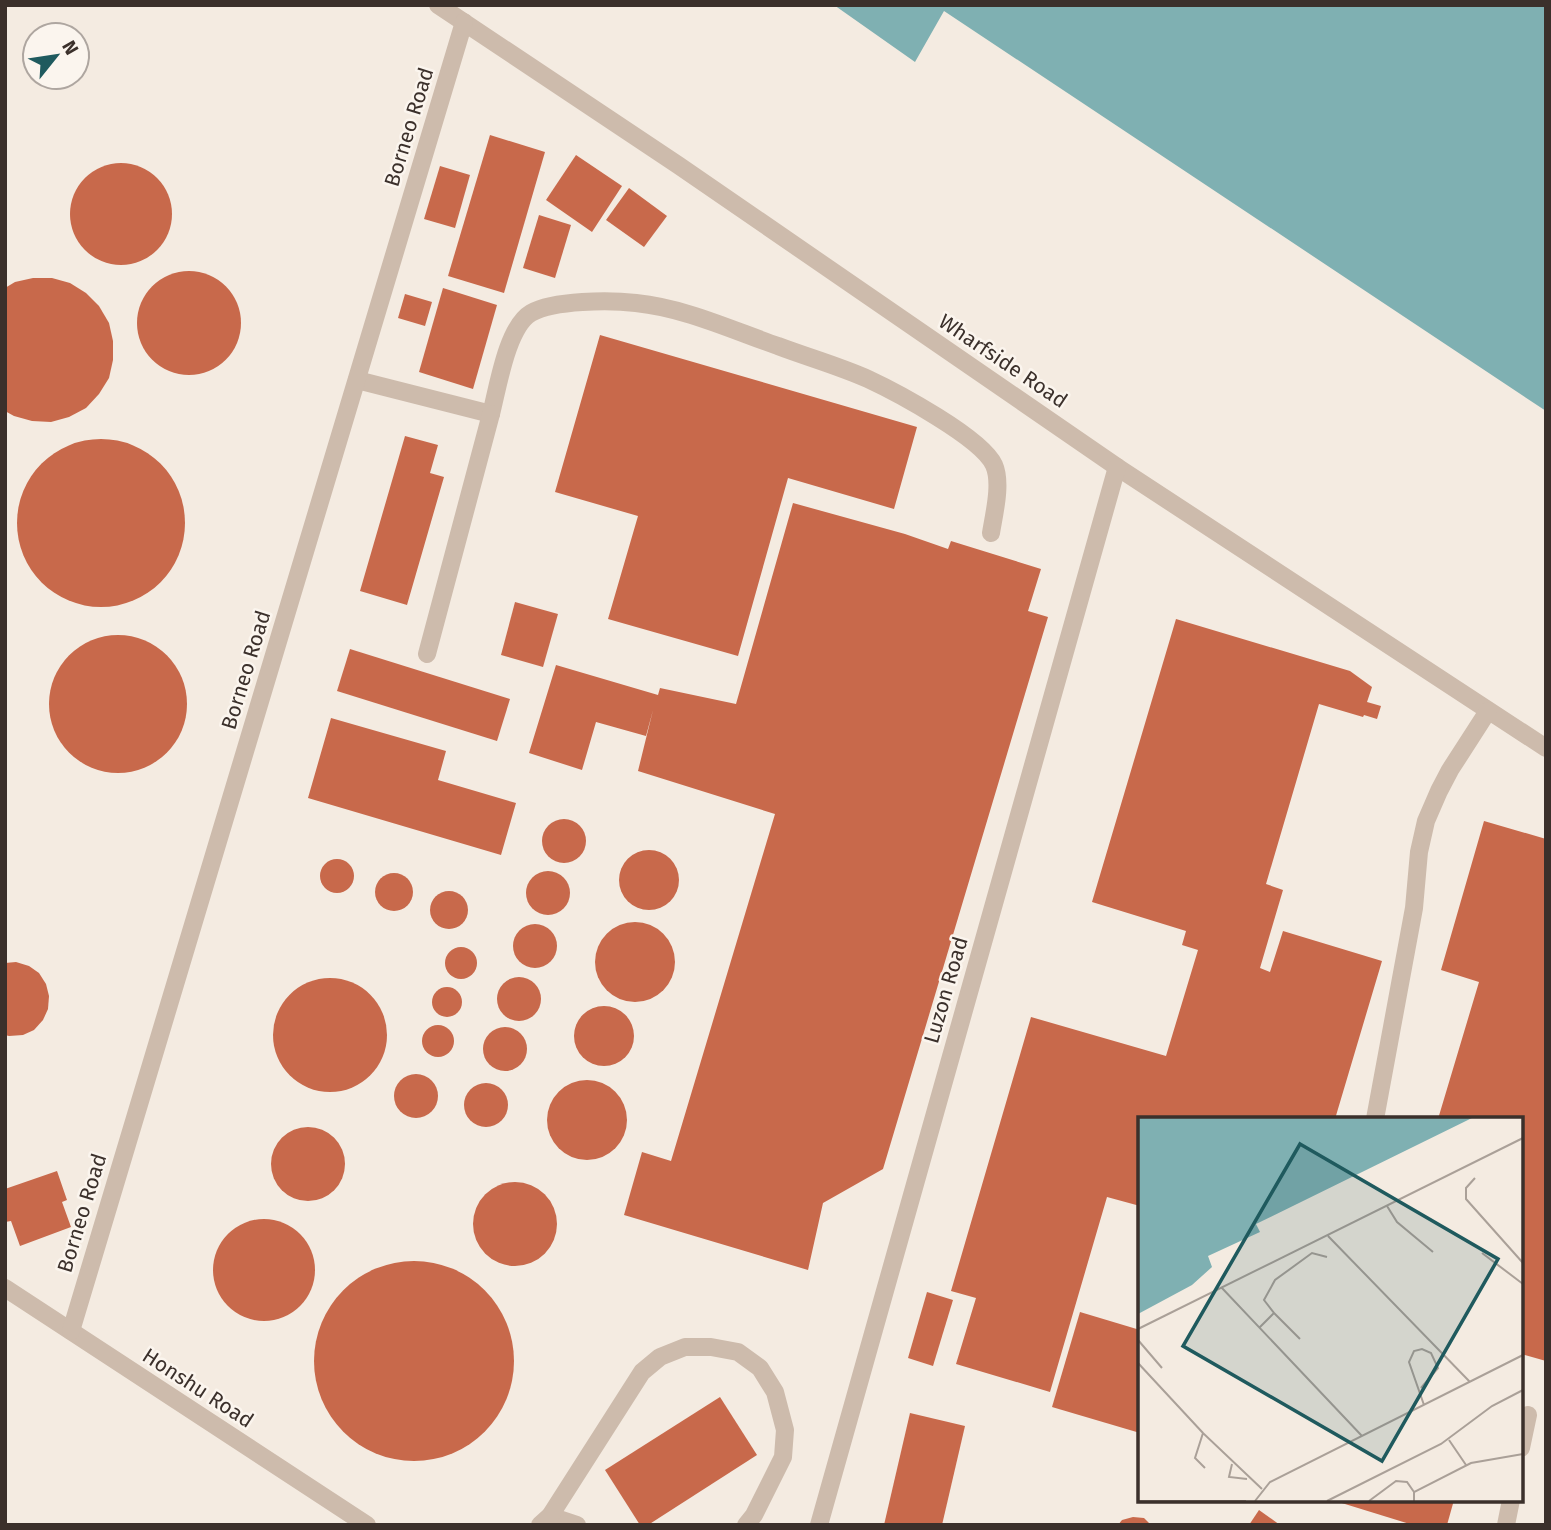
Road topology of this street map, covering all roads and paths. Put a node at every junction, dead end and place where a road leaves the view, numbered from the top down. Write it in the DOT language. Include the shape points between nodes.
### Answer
graph roads {
  1 [pos="438,5"];
  2 [pos="464,23"];
  3 [pos="357,380"];
  4 [pos="491,414"];
  5 [pos="1117,467"];
  6 [pos="991,533"];
  7 [pos="427,654"];
  8 [pos="1488,711"];
  9 [pos="1546,748"];
  10 [pos="1374,1117"];
  11 [pos="5,1288"];
  12 [pos="71,1331"];
  13 [pos="1528,1415"];
  14 [pos="1523,1439"];
  15 [pos="1511,1502"];
  16 [pos="545,1520"];
  17 [pos="367,1525"];
  18 [pos="577,1525"];
  19 [pos="746,1525"];
  20 [pos="819,1525"];
  21 [pos="1506,1525"];
  1 -- 2 [label="street, Wharfside Road"];
  2 -- 3 [label="street, Borneo Road"];
  2 -- 5 [label="street, Wharfside Road"];
  3 -- 4 [label="street"];
  3 -- 12 [label="street, Borneo Road"];
  4 -- 6 [label="street" via="511,338 532,313 562,303 606,301 686,313 866,378 962,433 994,464 998,482"];
  4 -- 7 [label="street"];
  5 -- 8 [label="street, Wharfside Road"];
  5 -- 20 [label="street, Luzon Road"];
  8 -- 9 [label="street, Wharfside Road"];
  8 -- 10 [label="street" via="1438,791 1426,821 1415,908"];
  11 -- 12 [label="street, Honshu Road"];
  12 -- 17 [label="street, Honshu Road"];
  13 -- 14 [label="street"];
  15 -- 21 [label="street"];
  16 -- 18 [label="street"];
  16 -- 19 [label="street" via="642,1372 660,1357 685,1347 711,1347 737,1353 760,1368 775,1392 785,1430 783,1457"];
}
